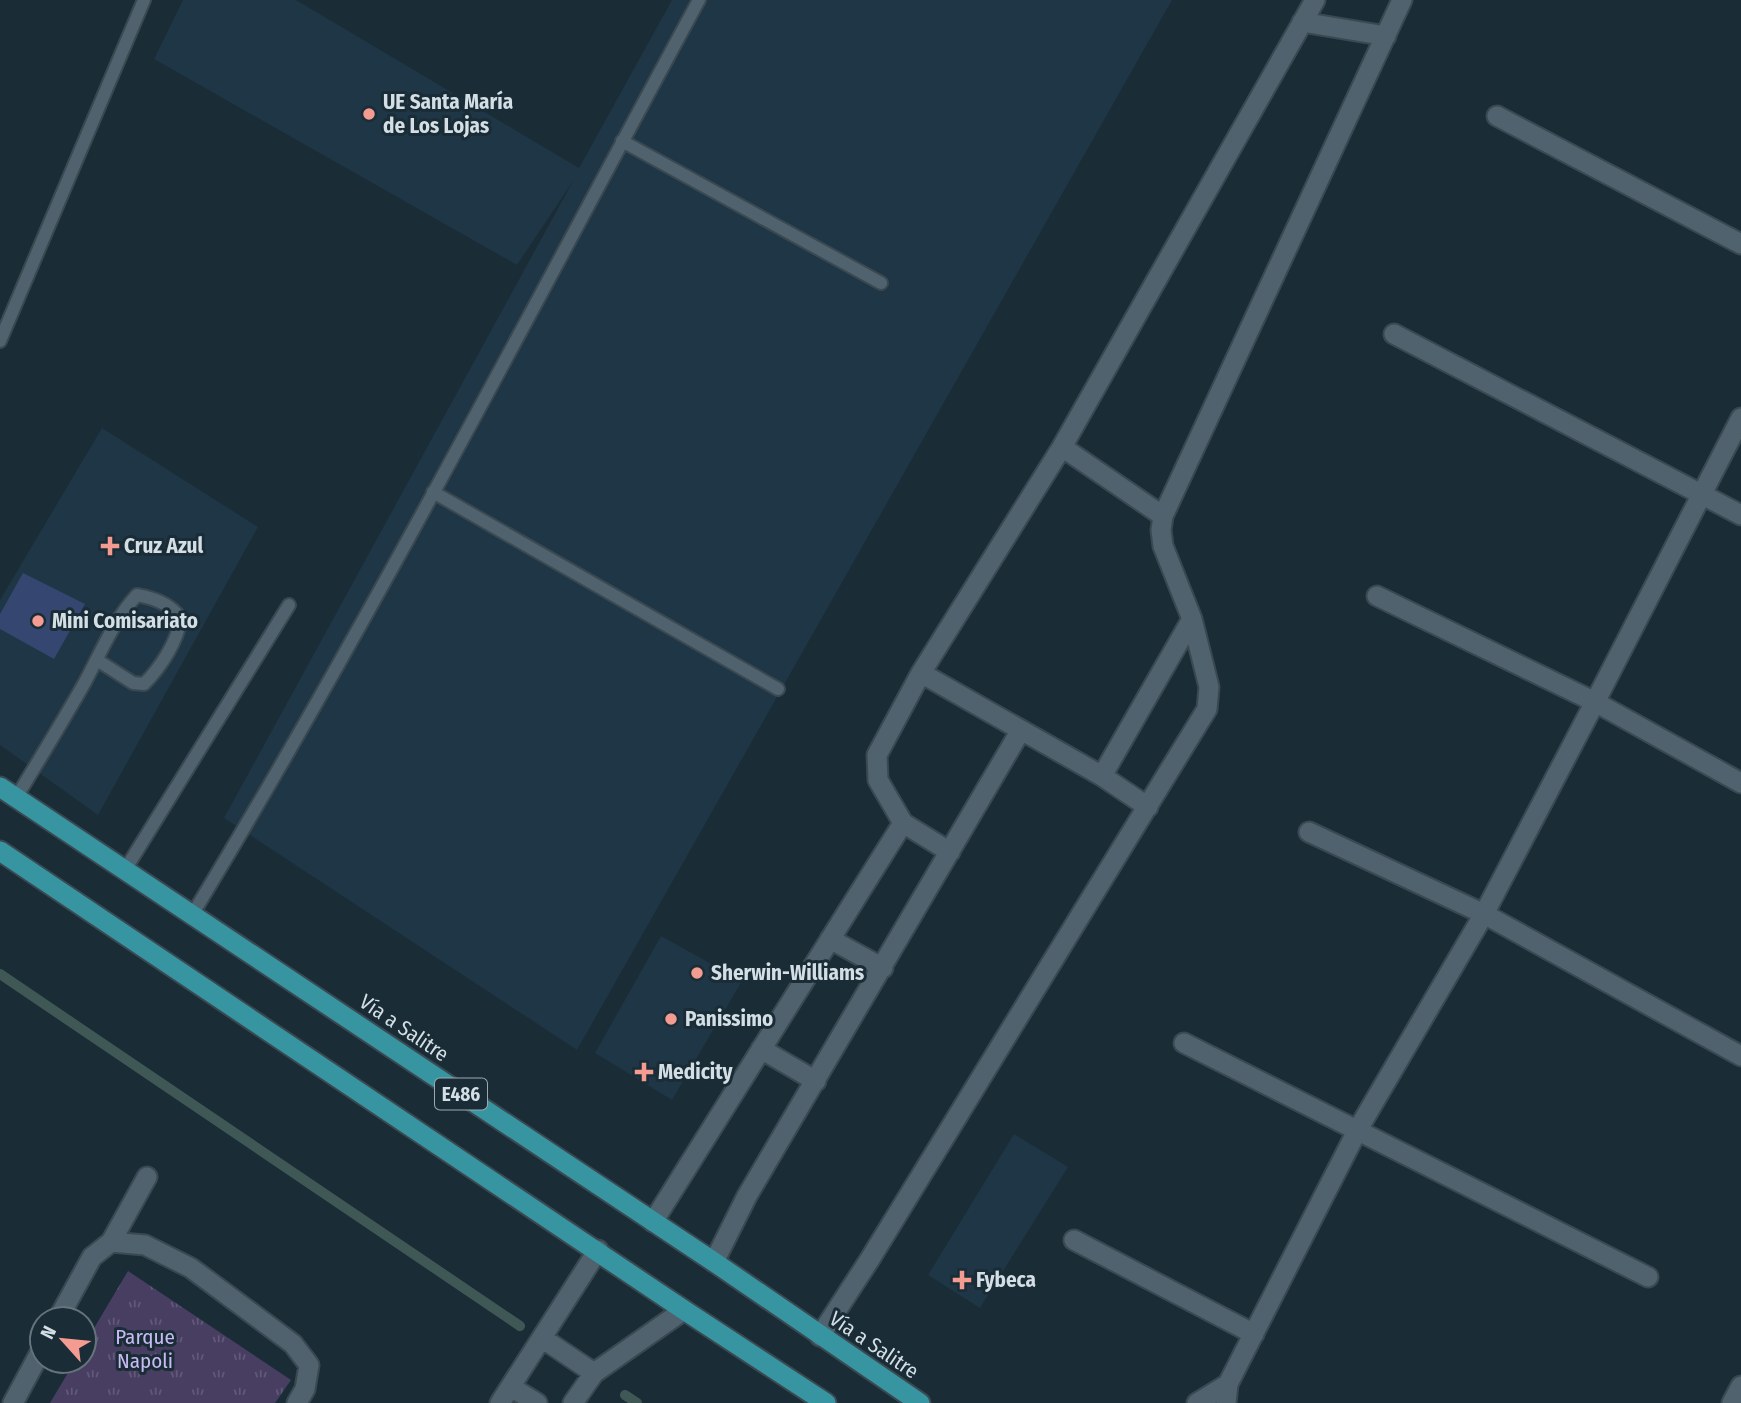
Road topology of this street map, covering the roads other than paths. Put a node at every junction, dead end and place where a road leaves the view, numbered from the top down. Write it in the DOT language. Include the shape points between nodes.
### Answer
graph roads {
  1 [pos="144,0"];
  2 [pos="699,0"];
  3 [pos="1315,0"];
  4 [pos="1402,0"];
  5 [pos="1302,22"];
  6 [pos="1386,36"];
  7 [pos="1497,116"];
  8 [pos="622,141"];
  9 [pos="1741,244"];
  10 [pos="881,283"];
  11 [pos="1394,334"];
  12 [pos="0,341"];
  13 [pos="1741,418"];
  14 [pos="1062,447"];
  15 [pos="433,492"];
  16 [pos="1702,494"];
  17 [pos="1741,515"];
  18 [pos="1163,516"];
  19 [pos="1377,596"];
  20 [pos="289,605"];
  21 [pos="1192,619"];
  22 [pos="97,660"];
  23 [pos="920,673"];
  24 [pos="778,690"];
  25 [pos="1595,702"];
  26 [pos="1021,730"];
  27 [pos="1102,776"];
  28 [pos="1741,783"];
  29 [pos="8,793"];
  30 [pos="1148,807"];
  31 [pos="903,823"];
  32 [pos="1308,832"];
  33 [pos="0,851"];
  34 [pos="950,852"];
  35 [pos="125,870"];
  36 [pos="1484,914"];
  37 [pos="192,915"];
  38 [pos="830,939"];
  39 [pos="883,968"];
  40 [pos="1184,1043"];
  41 [pos="761,1049"];
  42 [pos="1741,1056"];
  43 [pos="816,1081"];
  44 [pos="1357,1131"];
  45 [pos="147,1177"];
  46 [pos="653,1222"];
  47 [pos="1074,1240"];
  48 [pos="111,1242"];
  49 [pos="598,1250"];
  50 [pos="714,1262"];
  51 [pos="1648,1277"];
  52 [pos="66,1305"];
  53 [pos="684,1310"];
  54 [pos="1254,1334"];
  55 [pos="820,1336"];
  56 [pos="542,1338"];
  57 [pos="594,1374"];
  58 [pos="28,1375"];
  59 [pos="1741,1386"];
  60 [pos="1227,1393"];
  61 [pos="506,1395"];
  62 [pos="13,1403"];
  63 [pos="297,1403"];
  64 [pos="537,1403"];
  65 [pos="573,1403"];
  66 [pos="827,1403"];
  67 [pos="920,1403"];
  68 [pos="1198,1403"];
  69 [pos="1732,1403"];
  1 -- 12 [label="lane"];
  2 -- 8 [label="lane"];
  3 -- 5 [label="street"];
  4 -- 6 [label="street"];
  5 -- 6 [label="street"];
  5 -- 14 [label="street"];
  6 -- 18 [label="street"];
  7 -- 9 [label="street"];
  8 -- 10 [label="lane"];
  8 -- 15 [label="lane"];
  11 -- 16 [label="street"];
  13 -- 16 [label="street"];
  14 -- 18 [label="street"];
  14 -- 23 [label="street"];
  15 -- 24 [label="lane"];
  15 -- 37 [label="lane"];
  16 -- 17 [label="street"];
  16 -- 25 [label="street"];
  18 -- 21 [label="street" via="1163,546"];
  19 -- 25 [label="street"];
  20 -- 35 [label="lane"];
  21 -- 27 [label="street"];
  21 -- 30 [label="street" via="1209,687 1207,709"];
  22 -- 22 [label="lane" via="138,595 175,610 181,619 178,635 144,684 133,684"];
  22 -- 29 [label="lane"];
  23 -- 26 [label="street"];
  23 -- 31 [label="street" via="877,755 878,780"];
  25 -- 28 [label="street"];
  25 -- 36 [label="street"];
  26 -- 27 [label="street"];
  26 -- 34 [label="street"];
  27 -- 30 [label="street"];
  29 -- 35 [label="main road, Vía a Salitre / E486"];
  30 -- 55 [label="street"];
  31 -- 34 [label="street"];
  31 -- 38 [label="street"];
  32 -- 36 [label="street"];
  33 -- 49 [label="main road, E486"];
  34 -- 39 [label="street"];
  35 -- 37 [label="main road, Vía a Salitre / E486"];
  36 -- 42 [label="street"];
  36 -- 44 [label="street"];
  37 -- 46 [label="main road, Vía a Salitre / E486"];
  38 -- 39 [label="street"];
  38 -- 41 [label="street"];
  39 -- 43 [label="street"];
  40 -- 44 [label="street"];
  41 -- 43 [label="street"];
  41 -- 46 [label="street"];
  43 -- 50 [label="street" via="747,1196"];
  44 -- 51 [label="street"];
  44 -- 54 [label="street"];
  45 -- 48 [label="street"];
  46 -- 50 [label="main road, Vía a Salitre / E486"];
  47 -- 54 [label="street"];
  48 -- 52 [label="street" via="92,1257"];
  48 -- 63 [label="street" via="145,1245 191,1268 293,1344 309,1366 305,1390"];
  49 -- 53 [label="main road, E486"];
  49 -- 56 [label="street"];
  50 -- 55 [label="main road, Vía a Salitre / E486"];
  53 -- 57 [label="street"];
  53 -- 66 [label="main road, E486"];
  54 -- 60 [label="street"];
  55 -- 67 [label="main road, Vía a Salitre / E486"];
  56 -- 57 [label="street"];
  56 -- 61 [label="street"];
  57 -- 65 [label="street"];
  58 -- 62 [label="street"];
  59 -- 69 [label="street"];
  60 -- 68 [label="street"];
  61 -- 64 [label="street"];
}
